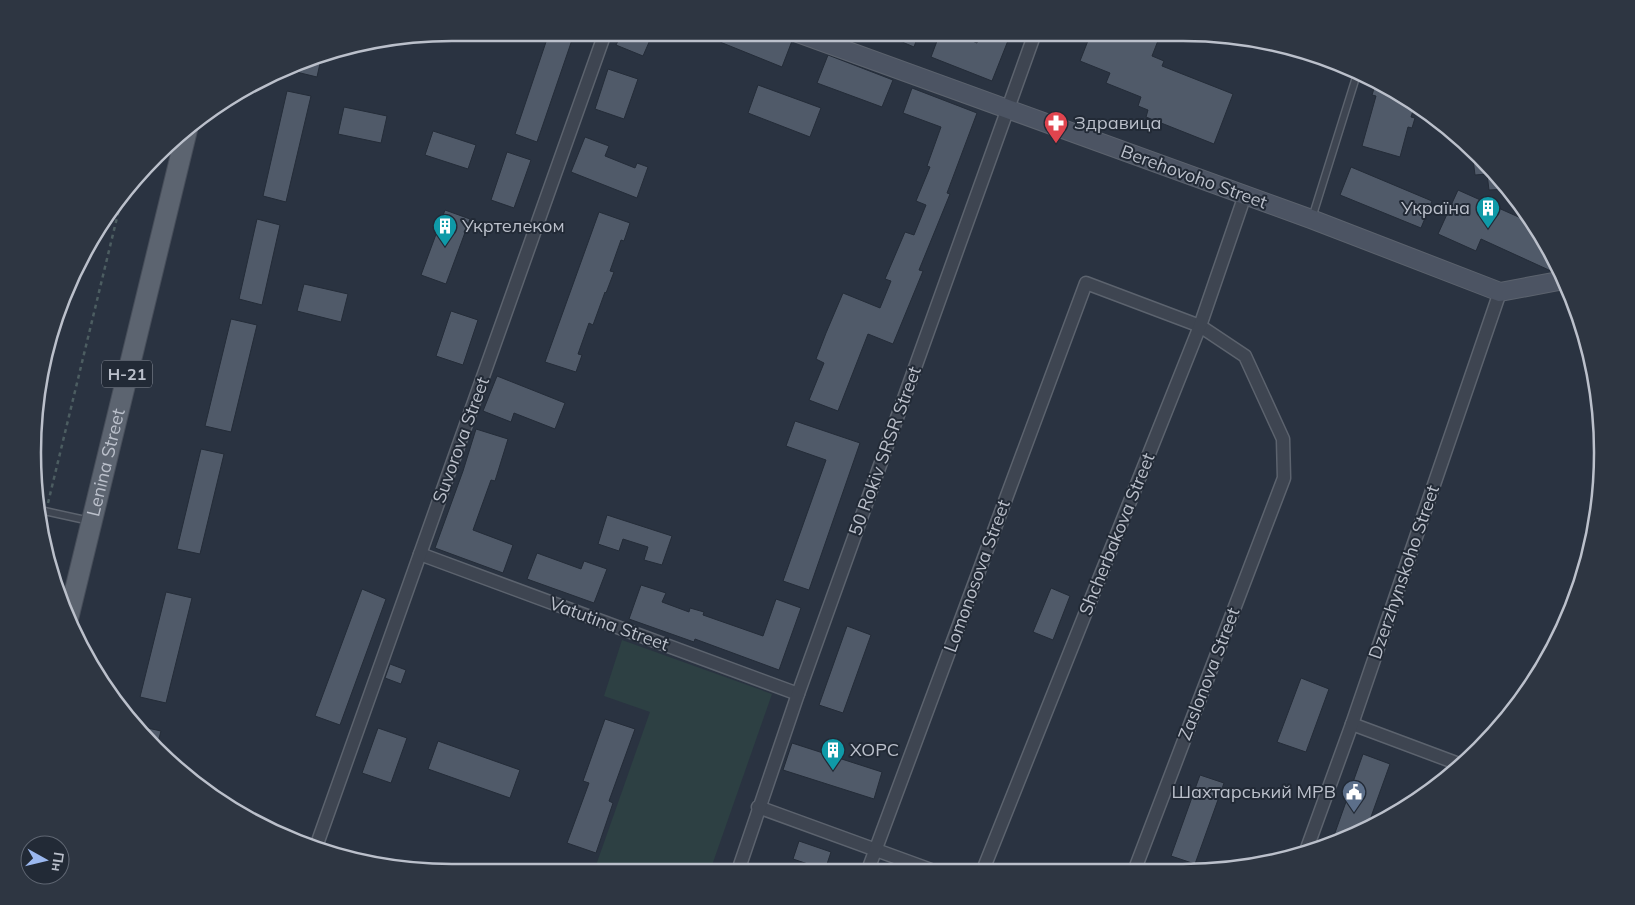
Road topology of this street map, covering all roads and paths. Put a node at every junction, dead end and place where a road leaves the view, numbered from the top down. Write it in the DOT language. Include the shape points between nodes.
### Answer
graph roads {
  1 [pos="602,41"];
  2 [pos="820,41"];
  3 [pos="1032,41"];
  4 [pos="1355,80"];
  5 [pos="1008,109"];
  6 [pos="185,140"];
  7 [pos="1246,195"];
  8 [pos="118,214"];
  9 [pos="1312,219"];
  10 [pos="1556,282"];
  11 [pos="1500,292"];
  12 [pos="1200,326"];
  13 [pos="45,503"];
  14 [pos="46,511"];
  15 [pos="91,521"];
  16 [pos="420,554"];
  17 [pos="71,605"];
  18 [pos="798,694"];
  19 [pos="1352,724"];
  20 [pos="1454,762"];
  21 [pos="758,807"];
  22 [pos="318,841"];
  23 [pos="1308,844"];
  24 [pos="876,850"];
  25 [pos="740,864"];
  26 [pos="870,864"];
  27 [pos="914,864"];
  28 [pos="985,864"];
  29 [pos="1137,864"];
  1 -- 16 [label="street, Suvorova Street"];
  2 -- 5 [label="street, Berehovoho Street"];
  3 -- 5 [label="street, 50 Rokiv SRSR Street"];
  4 -- 9 [label="lane"];
  5 -- 7 [label="street, Berehovoho Street"];
  5 -- 18 [label="street, 50 Rokiv SRSR Street"];
  6 -- 15 [label="main road, Lenina Street / Н-21"];
  7 -- 9 [label="street, Berehovoho Street"];
  7 -- 12 [label="street, Shcherbakova Street"];
  8 -- 13 [label="path"];
  9 -- 11 [label="street, Berehovoho Street"];
  10 -- 11 [label="street"];
  11 -- 19 [label="street, Dzerzhynskoho Street"];
  12 -- 24 [label="street, Lomonosova Street" via="1086,283"];
  12 -- 28 [label="street, Shcherbakova Street"];
  12 -- 29 [label="street, Zaslonova Street" via="1245,356 1283,438 1284,478"];
  14 -- 15 [label="lane"];
  15 -- 17 [label="main road, Lenina Street / Н-21"];
  16 -- 18 [label="street, Vatutina Street"];
  16 -- 22 [label="street, Suvorova Street"];
  18 -- 21 [label="street, 50 Rokiv SRSR Street"];
  19 -- 20 [label="street"];
  19 -- 23 [label="street, Dzerzhynskoho Street"];
  21 -- 24 [label="street"];
  21 -- 25 [label="street, 50 Rokiv SRSR Street"];
  24 -- 26 [label="street, Lomonosova Street"];
  24 -- 27 [label="street"];
}
